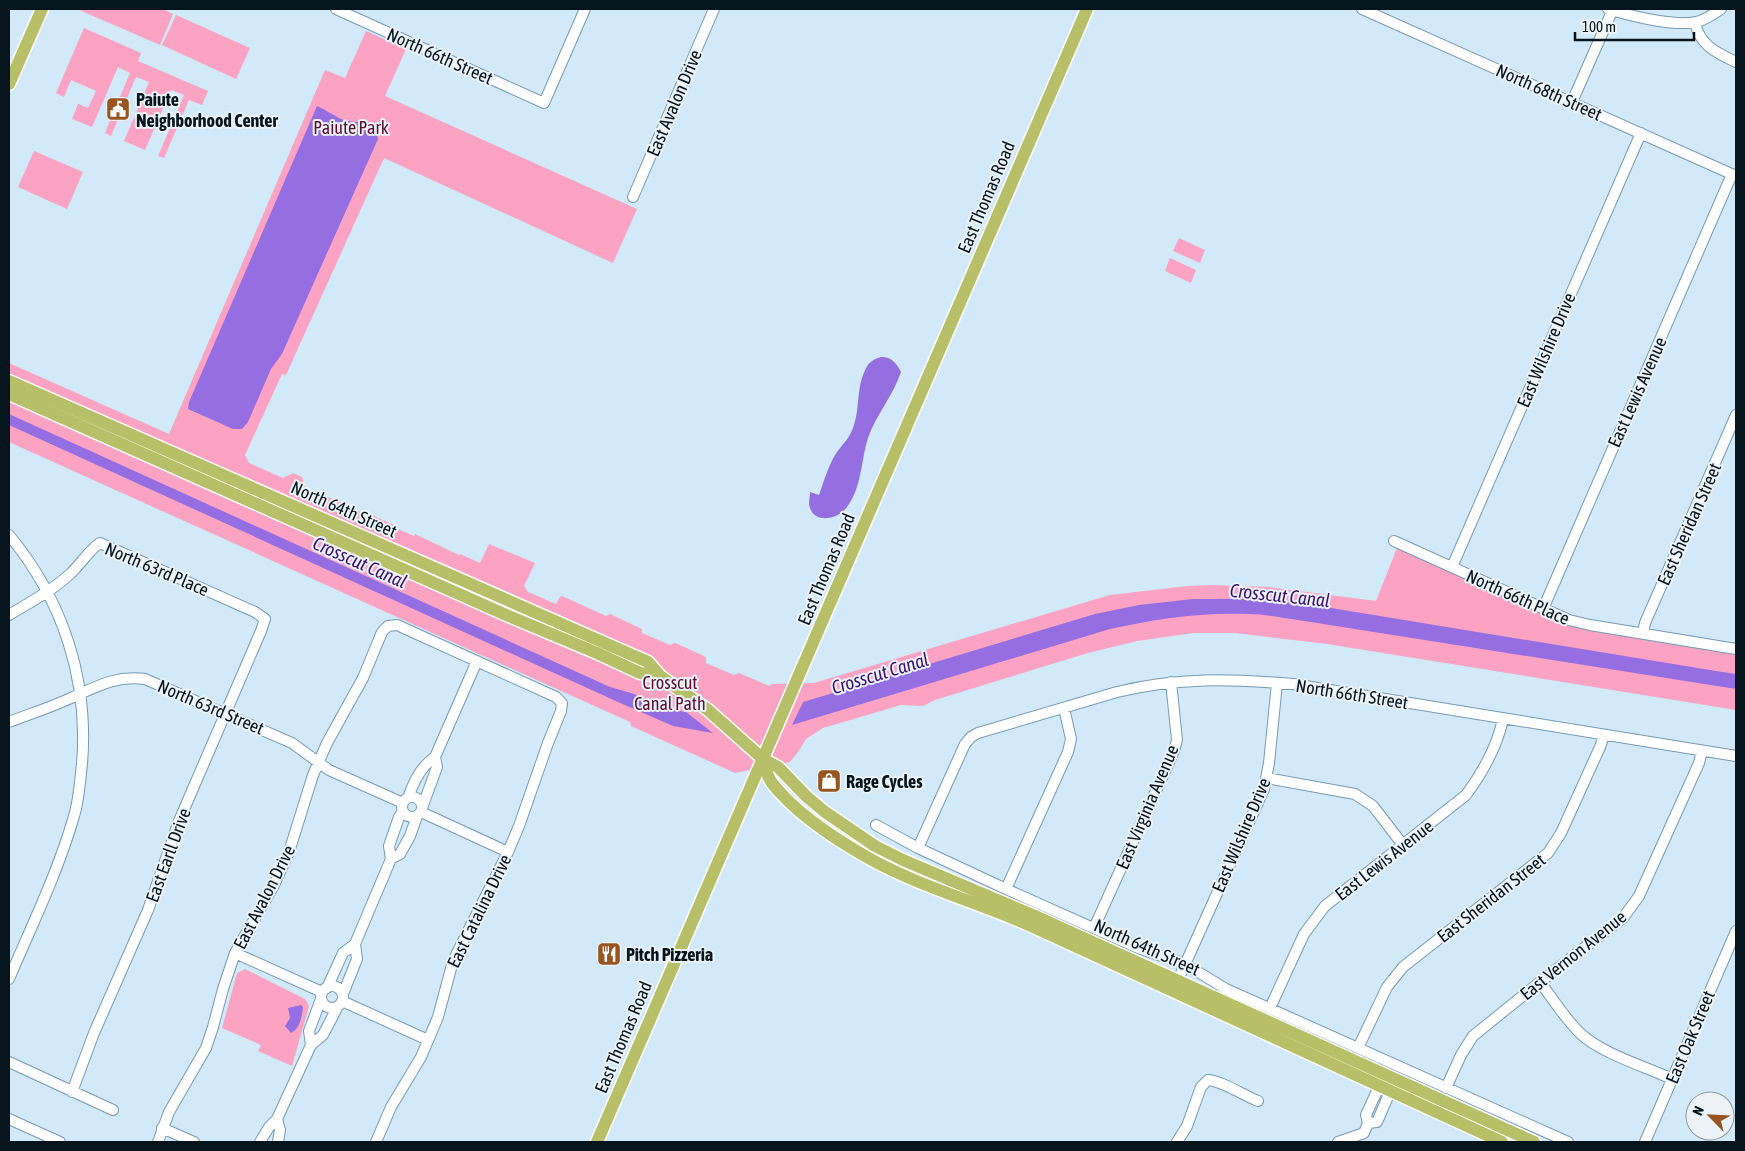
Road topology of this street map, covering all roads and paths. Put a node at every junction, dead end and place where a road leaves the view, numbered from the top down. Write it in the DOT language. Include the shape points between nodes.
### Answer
graph roads {
  1 [pos="42,9"];
  2 [pos="336,9"];
  3 [pos="585,9"];
  4 [pos="714,9"];
  5 [pos="1087,9"];
  6 [pos="1362,9"];
  7 [pos="1611,9"];
  8 [pos="1720,9"];
  9 [pos="1695,22"];
  10 [pos="1736,62"];
  11 [pos="9,84"];
  12 [pos="1572,102"];
  13 [pos="1641,133"];
  14 [pos="1734,175"];
  15 [pos="633,197"];
  16 [pos="9,381"];
  17 [pos="9,394"];
  18 [pos="1736,415"];
  19 [pos="9,535"];
  20 [pos="1394,541"];
  21 [pos="1452,567"];
  22 [pos="47,591"];
  23 [pos="1542,609"];
  24 [pos="9,615"];
  25 [pos="265,619"];
  26 [pos="1643,633"];
  27 [pos="1736,649"];
  28 [pos="477,661"];
  29 [pos="660,676"];
  30 [pos="1170,682"];
  31 [pos="1278,683"];
  32 [pos="80,693"];
  33 [pos="1064,708"];
  34 [pos="226,713"];
  35 [pos="1503,719"];
  36 [pos="9,722"];
  37 [pos="1604,735"];
  38 [pos="1702,751"];
  39 [pos="1736,756"];
  40 [pos="435,757"];
  41 [pos="763,760"];
  42 [pos="318,763"];
  43 [pos="1267,778"];
  44 [pos="405,804"];
  45 [pos="420,812"];
  46 [pos="876,826"];
  47 [pos="1403,845"];
  48 [pos="918,848"];
  49 [pos="508,852"];
  50 [pos="391,859"];
  51 [pos="894,863"];
  52 [pos="1006,889"];
  53 [pos="1094,928"];
  54 [pos="1736,931"];
  55 [pos="355,944"];
  56 [pos="235,953"];
  57 [pos="1185,964"];
  58 [pos="9,979"];
  59 [pos="1178,980"];
  60 [pos="1540,982"];
  61 [pos="1173,992"];
  62 [pos="323,993"];
  63 [pos="341,1001"];
  64 [pos="1270,1008"];
  65 [pos="428,1040"];
  66 [pos="311,1045"];
  67 [pos="1358,1048"];
  68 [pos="9,1062"];
  69 [pos="1672,1078"];
  70 [pos="1387,1083"];
  71 [pos="1446,1088"];
  72 [pos="72,1092"];
  73 [pos="1258,1101"];
  74 [pos="113,1110"];
  75 [pos="9,1119"];
  76 [pos="277,1119"];
  77 [pos="162,1128"];
  78 [pos="60,1142"];
  79 [pos="158,1142"];
  80 [pos="194,1142"];
  81 [pos="260,1142"];
  82 [pos="278,1142"];
  83 [pos="376,1142"];
  84 [pos="597,1142"];
  85 [pos="1177,1142"];
  86 [pos="1338,1142"];
  87 [pos="1502,1142"];
  88 [pos="1534,1142"];
  89 [pos="1568,1142"];
  90 [pos="1645,1142"];
  1 -- 11 [label="main road"];
  2 -- 3 [label="street, North 66th Street" via="544,103"];
  4 -- 15 [label="street, East Avalon Drive"];
  5 -- 41 [label="main road, East Thomas Road"];
  6 -- 12 [label="street, North 68th Street"];
  7 -- 9 [label="street" via="1628,15"];
  7 -- 12 [label="street"];
  8 -- 9 [label="street"];
  9 -- 10 [label="street" via="1703,42"];
  12 -- 13 [label="street, North 68th Street"];
  13 -- 14 [label="street, North 68th Street"];
  13 -- 21 [label="street, East Wilshire Drive"];
  14 -- 23 [label="street, East Lewis Avenue"];
  16 -- 29 [label="main road, North 64th Street" via="648,662"];
  17 -- 29 [label="main road, North 64th Street" via="640,674"];
  18 -- 26 [label="street, East Sheridan Street"];
  19 -- 22 [label="street"];
  20 -- 21 [label="street, North 66th Place"];
  21 -- 23 [label="street, North 66th Place"];
  22 -- 24 [label="street, North 63rd Place"];
  22 -- 25 [label="street, North 63rd Place" via="70,574 100,543"];
  22 -- 32 [label="street" via="68,638"];
  23 -- 26 [label="street, North 66th Place" via="1578,623"];
  25 -- 34 [label="street, East Earll Drive"];
  26 -- 27 [label="street, North 66th Place"];
  28 -- 40 [label="street"];
  28 -- 42 [label="street, East Avalon Drive" via="398,625 388,626 382,632 363,678"];
  28 -- 49 [label="street, East Catalina Drive" via="556,697 562,703"];
  29 -- 41 [label="main road, North 64th Street" via="708,710"];
  30 -- 31 [label="street, North 66th Street" via="1222,679"];
  30 -- 33 [label="street, North 66th Street" via="1126,690"];
  30 -- 53 [label="street, East Virginia Avenue" via="1177,732 1174,751"];
  31 -- 35 [label="street, North 66th Street"];
  31 -- 43 [label="street, East Wilshire Drive"];
  32 -- 34 [label="street, North 63rd Street" via="120,678 145,679"];
  32 -- 36 [label="street, North 63rd Street"];
  32 -- 58 [label="street" via="84,733 74,816 57,868"];
  33 -- 48 [label="street, North 66th Street" via="971,737"];
  33 -- 52 [label="street" via="1071,739 1068,752"];
  34 -- 42 [label="street, North 63rd Street" via="292,743"];
  34 -- 72 [label="street, East Earll Drive" via="179,821 148,910"];
  35 -- 37 [label="street, North 66th Street"];
  35 -- 47 [label="street, East Lewis Avenue" via="1484,772 1466,796"];
  37 -- 38 [label="street, North 66th Street"];
  37 -- 67 [label="street, East Sheridan Street" via="1561,833 1548,853 1404,967 1386,987"];
  38 -- 39 [label="street, North 66th Street"];
  38 -- 60 [label="street, East Vernon Avenue" via="1688,790 1632,908"];
  40 -- 44 [label="street" via="427,762 418,776"];
  40 -- 45 [label="street" via="437,767"];
  41 -- 51 [label="main road, North 64th Street" via="772,782 804,813 849,845"];
  41 -- 84 [label="main road, East Thomas Road"];
  42 -- 44 [label="street, North 63rd Street"];
  42 -- 56 [label="street, East Avalon Drive" via="282,868"];
  43 -- 47 [label="street" via="1355,794 1373,806"];
  43 -- 57 [label="street, East Wilshire Drive"];
  44 -- 45 [label="street" via="409,817"];
  44 -- 45 [label="street" via="414,798 419,800"];
  44 -- 50 [label="street" via="389,846"];
  45 -- 49 [label="street"];
  45 -- 50 [label="street" via="400,854"];
  46 -- 48 [label="street, North 64th Street"];
  47 -- 64 [label="street, East Lewis Avenue" via="1325,906 1304,934"];
  48 -- 52 [label="street, North 64th Street"];
  49 -- 65 [label="street, East Catalina Drive" via="453,961 438,1017"];
  50 -- 55 [label="street"];
  51 -- 59 [label="main road, North 64th Street" via="1035,916"];
  51 -- 61 [label="main road, North 64th Street"];
  52 -- 53 [label="street, North 64th Street"];
  53 -- 57 [label="street, North 64th Street"];
  54 -- 69 [label="street, East Oak Street"];
  55 -- 62 [label="street" via="343,953"];
  55 -- 63 [label="street" via="357,959"];
  56 -- 62 [label="street"];
  56 -- 77 [label="street, East Avalon Drive" via="206,1048"];
  57 -- 59 [label="street, East Wilshire Drive"];
  57 -- 64 [label="street, North 64th Street" via="1226,989"];
  59 -- 61 [label="main road"];
  59 -- 70 [label="main road, North 64th Street"];
  60 -- 69 [label="street" via="1581,1034 1611,1052"];
  60 -- 71 [label="street, East Vernon Avenue" via="1473,1036"];
  61 -- 70 [label="main road, North 64th Street"];
  62 -- 63 [label="street" via="336,987"];
  62 -- 63 [label="street" via="328,1007"];
  62 -- 66 [label="street" via="310,1031"];
  63 -- 65 [label="street"];
  63 -- 66 [label="street" via="323,1035"];
  64 -- 67 [label="street, North 64th Street"];
  65 -- 83 [label="street, East Catalina Drive" via="391,1107"];
  66 -- 76 [label="street"];
  67 -- 71 [label="street, North 64th Street"];
  68 -- 72 [label="street"];
  69 -- 90 [label="street, East Oak Street"];
  70 -- 86 [label="street" via="1366,1115 1368,1124 1364,1132"];
  70 -- 87 [label="main road, North 64th Street"];
  70 -- 88 [label="main road, North 64th Street"];
  71 -- 89 [label="street, North 64th Street"];
  72 -- 74 [label="street"];
  73 -- 85 [label="street" via="1216,1080 1208,1080 1201,1087 1187,1126"];
  75 -- 78 [label="street"];
  76 -- 81 [label="street"];
  76 -- 82 [label="street" via="280,1130"];
  77 -- 79 [label="street, East Avalon Drive"];
  77 -- 80 [label="street"];
}
